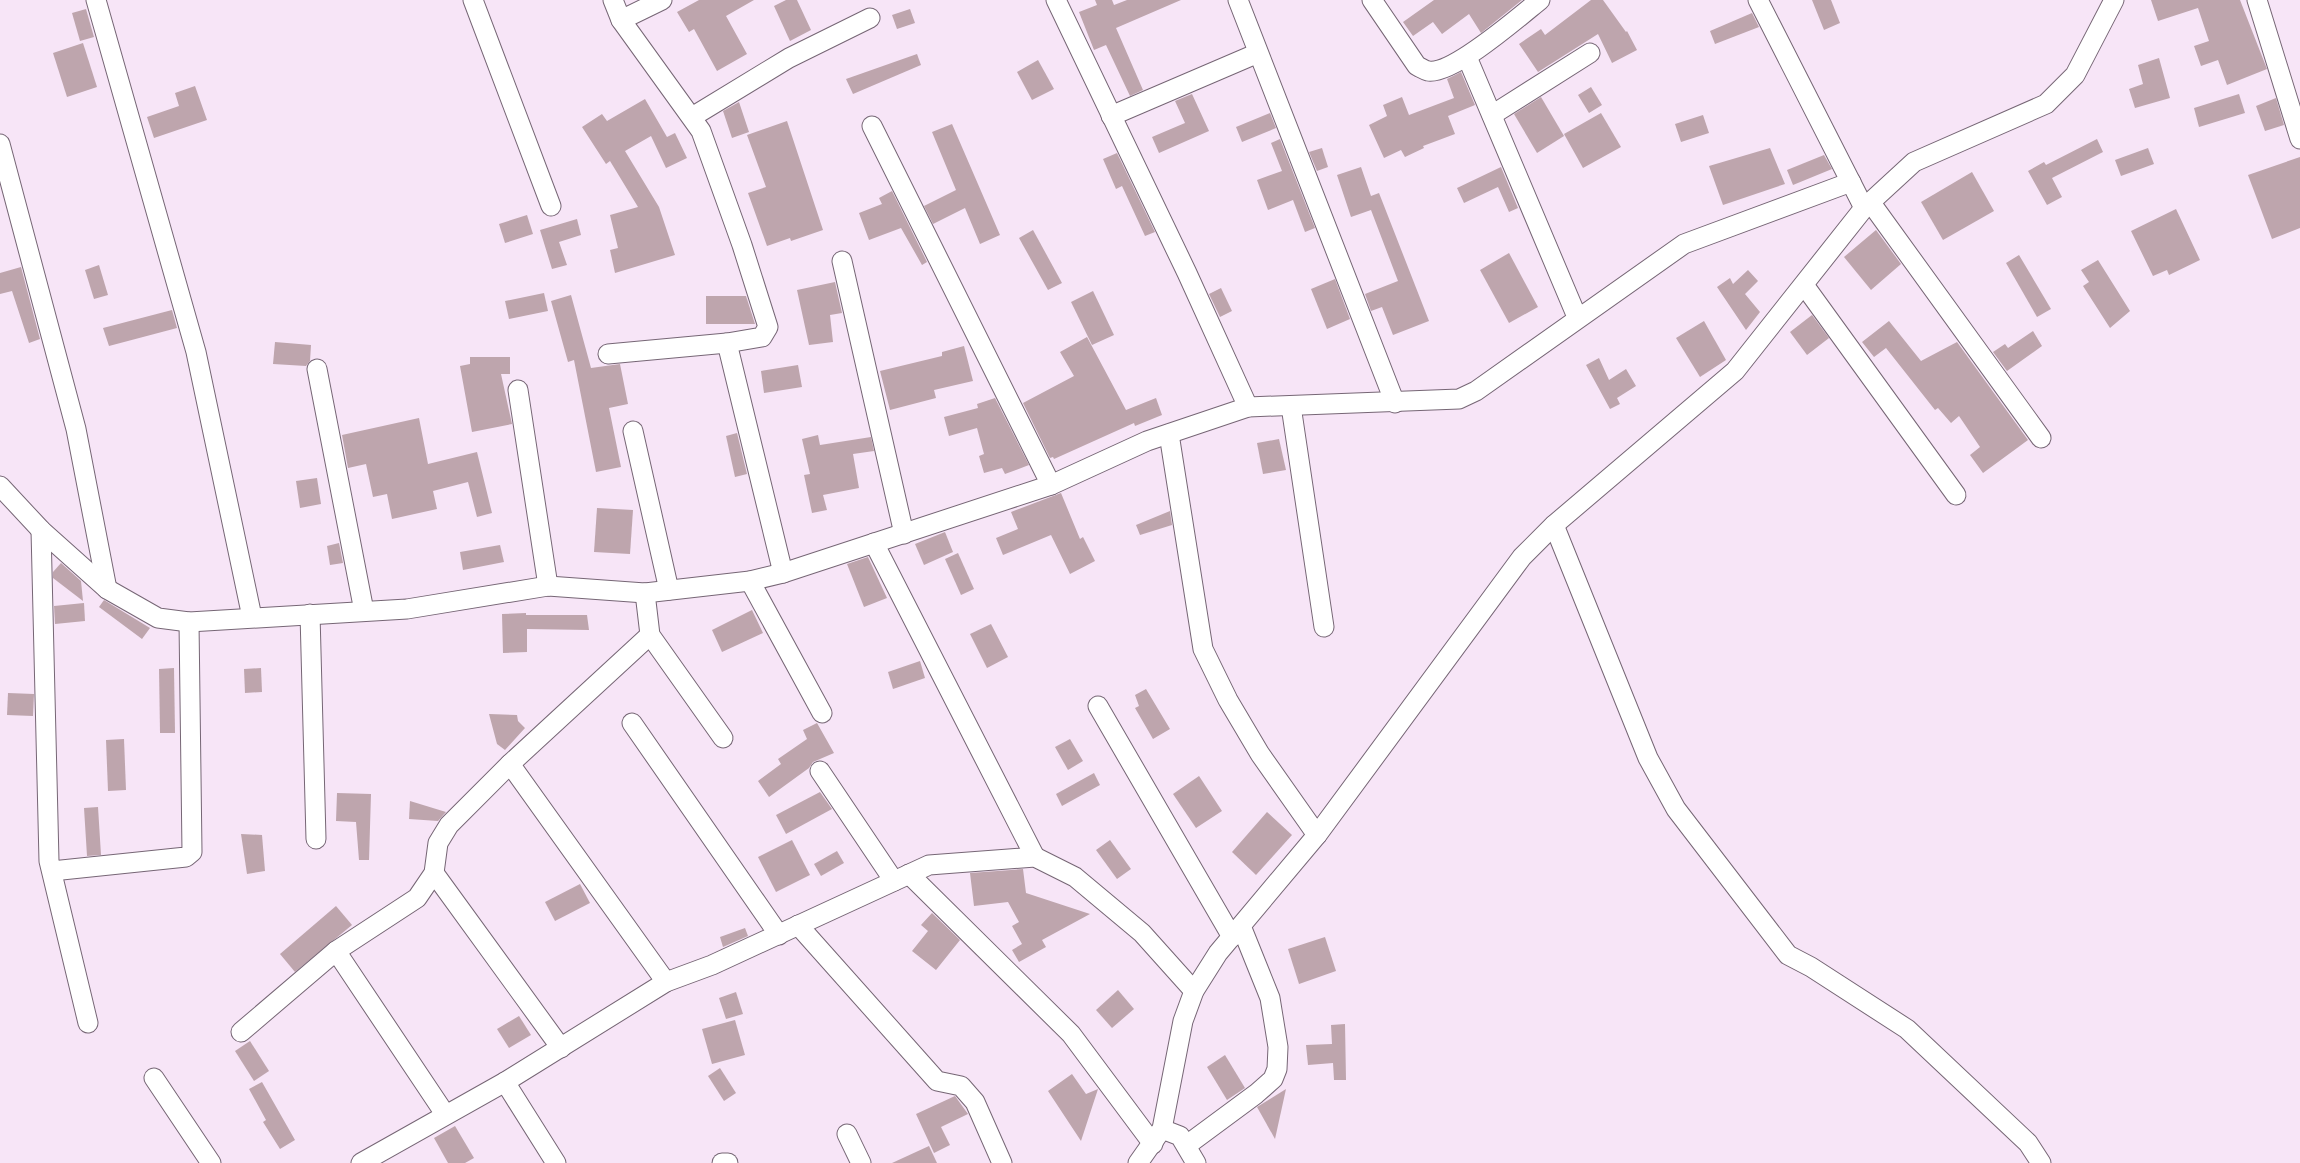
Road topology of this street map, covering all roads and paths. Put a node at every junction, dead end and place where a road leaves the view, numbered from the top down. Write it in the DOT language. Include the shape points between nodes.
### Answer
graph roads {
  1 [pos="96,0"];
  2 [pos="473,0"];
  3 [pos="613,0"];
  4 [pos="662,0"];
  5 [pos="1056,0"];
  6 [pos="1238,0"];
  7 [pos="1372,0"];
  8 [pos="1540,0"];
  9 [pos="1758,0"];
  10 [pos="2114,0"];
  11 [pos="2257,0"];
  12 [pos="870,18"];
  13 [pos="621,20"];
  14 [pos="1258,53"];
  15 [pos="1590,54"];
  16 [pos="1467,56"];
  17 [pos="1492,115"];
  18 [pos="692,116"];
  19 [pos="1111,116"];
  20 [pos="872,126"];
  21 [pos="2300,139"];
  22 [pos="0,144"];
  23 [pos="1851,182"];
  24 [pos="551,206"];
  25 [pos="1868,206"];
  26 [pos="842,261"];
  27 [pos="1804,285"];
  28 [pos="1577,318"];
  29 [pos="727,344"];
  30 [pos="608,354"];
  31 [pos="317,369"];
  32 [pos="518,390"];
  33 [pos="1395,404"];
  34 [pos="1291,406"];
  35 [pos="1248,407"];
  36 [pos="633,431"];
  37 [pos="1169,434"];
  38 [pos="2041,438"];
  39 [pos="1051,485"];
  40 [pos="0,486"];
  41 [pos="1956,495"];
  42 [pos="1554,525"];
  43 [pos="41,530"];
  44 [pos="904,534"];
  45 [pos="874,543"];
  46 [pos="783,574"];
  47 [pos="750,581"];
  48 [pos="548,586"];
  49 [pos="107,590"];
  50 [pos="669,590"];
  51 [pos="645,593"];
  52 [pos="364,611"];
  53 [pos="310,614"];
  54 [pos="252,617"];
  55 [pos="190,622"];
  56 [pos="1324,628"];
  57 [pos="650,635"];
  58 [pos="1098,706"];
  59 [pos="822,713"];
  60 [pos="632,723"];
  61 [pos="723,738"];
  62 [pos="510,764"];
  63 [pos="820,771"];
  64 [pos="1317,835"];
  65 [pos="316,839"];
  66 [pos="1036,856"];
  67 [pos="52,871"];
  68 [pos="434,873"];
  69 [pos="901,878"];
  70 [pos="798,925"];
  71 [pos="1236,931"];
  72 [pos="779,935"];
  73 [pos="336,951"];
  74 [pos="666,982"];
  75 [pos="1194,991"];
  76 [pos="88,1023"];
  77 [pos="242,1032"];
  78 [pos="561,1048"];
  79 [pos="154,1078"];
  80 [pos="505,1082"];
  81 [pos="446,1114"];
  82 [pos="847,1134"];
  83 [pos="1158,1137"];
  84 [pos="1187,1145"];
  85 [pos="211,1163"];
  86 [pos="361,1163"];
  87 [pos="556,1163"];
  88 [pos="722,1163"];
  89 [pos="728,1163"];
  90 [pos="861,1163"];
  91 [pos="1002,1163"];
  92 [pos="1138,1163"];
  93 [pos="1196,1163"];
  94 [pos="2041,1163"];
  1 -- 54 [label="street" via="196,352"];
  2 -- 24 [label="street"];
  3 -- 13 [label="street"];
  4 -- 13 [label="street"];
  5 -- 19 [label="street"];
  6 -- 14 [label="street"];
  7 -- 16 [label="street" via="1417,66 1434,71"];
  8 -- 16 [label="street" via="1512,25"];
  9 -- 23 [label="street"];
  10 -- 25 [label="street" via="2075,75 2046,104 1914,162"];
  11 -- 21 [label="street"];
  12 -- 18 [label="street" via="788,58"];
  13 -- 18 [label="street"];
  14 -- 19 [label="street"];
  14 -- 33 [label="street"];
  15 -- 17 [label="street"];
  16 -- 17 [label="street"];
  17 -- 28 [label="street"];
  18 -- 29 [label="street" via="701,131 768,327 762,338"];
  19 -- 35 [label="street"];
  20 -- 39 [label="street"];
  22 -- 49 [label="street" via="76,429"];
  23 -- 25 [label="street"];
  23 -- 28 [label="street" via="1684,244"];
  25 -- 27 [label="street"];
  25 -- 38 [label="street"];
  26 -- 44 [label="street"];
  27 -- 41 [label="street"];
  27 -- 42 [label="street" via="1735,371"];
  28 -- 33 [label="street" via="1459,400"];
  29 -- 30 [label="street"];
  29 -- 46 [label="street"];
  31 -- 52 [label="street"];
  32 -- 48 [label="street"];
  33 -- 34 [label="street"];
  34 -- 35 [label="street"];
  34 -- 56 [label="street"];
  35 -- 37 [label="street"];
  36 -- 50 [label="street"];
  37 -- 39 [label="street"];
  37 -- 64 [label="street" via="1203,649 1251,738"];
  39 -- 44 [label="street"];
  40 -- 43 [label="street"];
  42 -- 64 [label="street" via="1522,557"];
  42 -- 94 [label="street" via="1648,758 1676,809 1788,955 1907,1029 2028,1143"];
  43 -- 49 [label="street"];
  43 -- 67 [label="street" via="45,752"];
  44 -- 45 [label="street"];
  45 -- 46 [label="street"];
  45 -- 66 [label="street"];
  46 -- 47 [label="street"];
  47 -- 50 [label="street"];
  47 -- 59 [label="street"];
  48 -- 51 [label="street"];
  48 -- 52 [label="street" via="407,609"];
  49 -- 55 [label="street" via="158,618"];
  50 -- 51 [label="street"];
  51 -- 57 [label="street"];
  52 -- 53 [label="street"];
  53 -- 54 [label="street"];
  53 -- 65 [label="street"];
  54 -- 55 [label="street"];
  55 -- 67 [label="street" via="192,852 186,857"];
  57 -- 61 [label="street"];
  57 -- 62 [label="street"];
  58 -- 71 [label="street"];
  60 -- 72 [label="street"];
  62 -- 68 [label="street" via="449,825 438,843"];
  62 -- 74 [label="street"];
  63 -- 69 [label="street"];
  64 -- 71 [label="street"];
  66 -- 69 [label="street" via="929,865"];
  66 -- 75 [label="street" via="1075,876 1142,933"];
  67 -- 76 [label="street"];
  68 -- 73 [label="street" via="417,898"];
  68 -- 78 [label="street"];
  69 -- 70 [label="street"];
  69 -- 83 [label="street" via="1071,1034"];
  70 -- 72 [label="street"];
  70 -- 91 [label="street" via="937,1081 961,1086 975,1102"];
  71 -- 75 [label="street"];
  71 -- 84 [label="street" via="1270,998 1278,1048 1277,1069 1273,1079 1256,1094"];
  72 -- 74 [label="street"];
  73 -- 77 [label="street"];
  73 -- 81 [label="street"];
  74 -- 78 [label="street"];
  75 -- 83 [label="street" via="1183,1021"];
  78 -- 80 [label="street"];
  79 -- 85 [label="street"];
  80 -- 81 [label="street"];
  80 -- 87 [label="street"];
  81 -- 86 [label="street"];
  82 -- 90 [label="street"];
  83 -- 84 [label="street" via="1180,1136"];
  83 -- 92 [label="street"];
  84 -- 93 [label="street"];
  88 -- 89 [label="street"];
}
